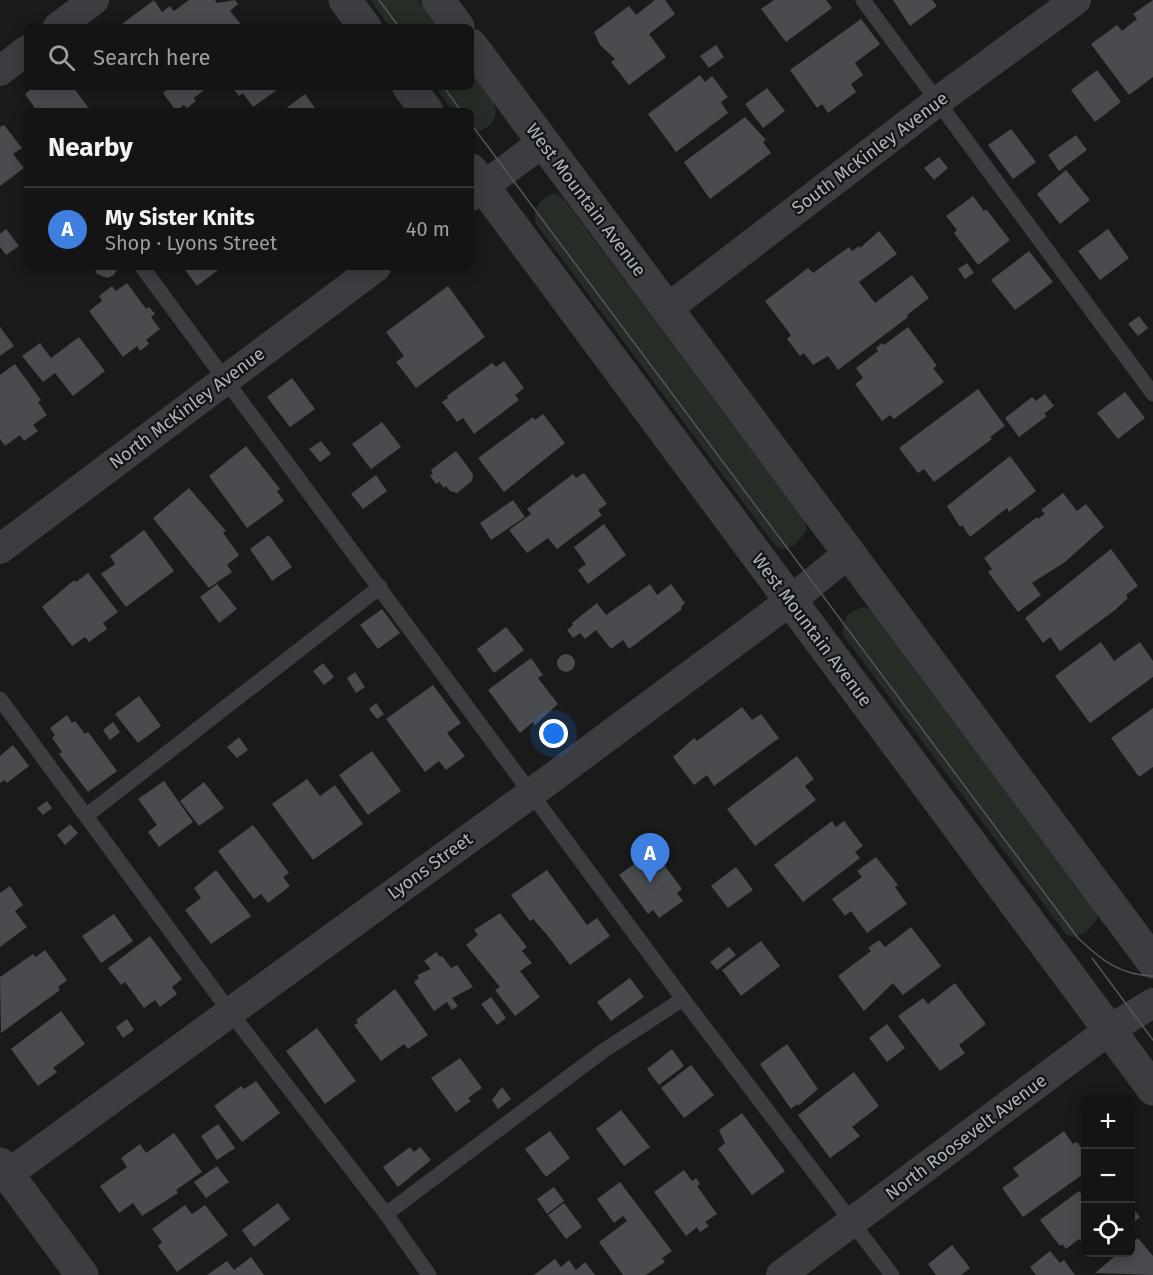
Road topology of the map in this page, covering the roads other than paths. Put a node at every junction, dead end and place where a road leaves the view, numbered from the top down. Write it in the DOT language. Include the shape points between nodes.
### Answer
graph roads {
  1 [pos="94,0"];
  2 [pos="345,0"];
  3 [pos="438,0"];
  4 [pos="862,0"];
  5 [pos="1077,0"];
  6 [pos="62,24"];
  7 [pos="363,24"];
  8 [pos="456,24"];
  9 [pos="474,49"];
  10 [pos="24,52"];
  11 [pos="0,71"];
  12 [pos="411,90"];
  13 [pos="938,101"];
  14 [pos="425,108"];
  15 [pos="543,142"];
  16 [pos="475,184"];
  17 [pos="144,270"];
  18 [pos="372,270"];
  19 [pos="667,309"];
  20 [pos="225,379"];
  21 [pos="1153,394"];
  22 [pos="0,549"];
  23 [pos="849,553"];
  24 [pos="380,587"];
  25 [pos="790,601"];
  26 [pos="0,699"];
  27 [pos="532,792"];
  28 [pos="86,816"];
  29 [pos="1153,962"];
  30 [pos="683,999"];
  31 [pos="1153,1003"];
  32 [pos="230,1012"];
  33 [pos="1109,1030"];
  34 [pos="1153,1089"];
  35 [pos="4,1169"];
  36 [pos="386,1214"];
  37 [pos="853,1222"];
  38 [pos="82,1275"];
  39 [pos="429,1275"];
  40 [pos="781,1275"];
  41 [pos="892,1275"];
  1 -- 6 [label="street"];
  2 -- 7 [label="street"];
  3 -- 8 [label="street"];
  4 -- 13 [label="lane"];
  5 -- 13 [label="street, South McKinley Avenue"];
  9 -- 15 [label="street, West Mountain Avenue"];
  10 -- 11 [label="street"];
  12 -- 14 [label="street"];
  13 -- 19 [label="street, South McKinley Avenue"];
  13 -- 21 [label="lane"];
  15 -- 16 [label="street"];
  15 -- 19 [label="street, West Mountain Avenue"];
  16 -- 25 [label="street, West Mountain Avenue"];
  17 -- 20 [label="lane"];
  18 -- 20 [label="street, North McKinley Avenue"];
  19 -- 23 [label="street, West Mountain Avenue"];
  20 -- 22 [label="street, North McKinley Avenue"];
  20 -- 24 [label="lane"];
  23 -- 25 [label="street, Lyons Street"];
  23 -- 29 [label="street, West Mountain Avenue"];
  24 -- 27 [label="lane"];
  24 -- 28 [label="lane"];
  25 -- 27 [label="street, Lyons Street"];
  25 -- 33 [label="street, West Mountain Avenue"];
  26 -- 28 [label="lane"];
  27 -- 30 [label="lane"];
  27 -- 32 [label="street, Lyons Street"];
  28 -- 32 [label="lane"];
  30 -- 36 [label="lane" via="603,1051"];
  30 -- 37 [label="lane"];
  31 -- 33 [label="street, North Roosevelt Avenue"];
  32 -- 35 [label="street, Lyons Street"];
  32 -- 36 [label="lane"];
  33 -- 34 [label="street, West Mountain Avenue"];
  33 -- 37 [label="street, North Roosevelt Avenue"];
  35 -- 38 [label="street"];
  36 -- 39 [label="lane"];
  37 -- 40 [label="street, North Roosevelt Avenue"];
  37 -- 41 [label="lane"];
}
